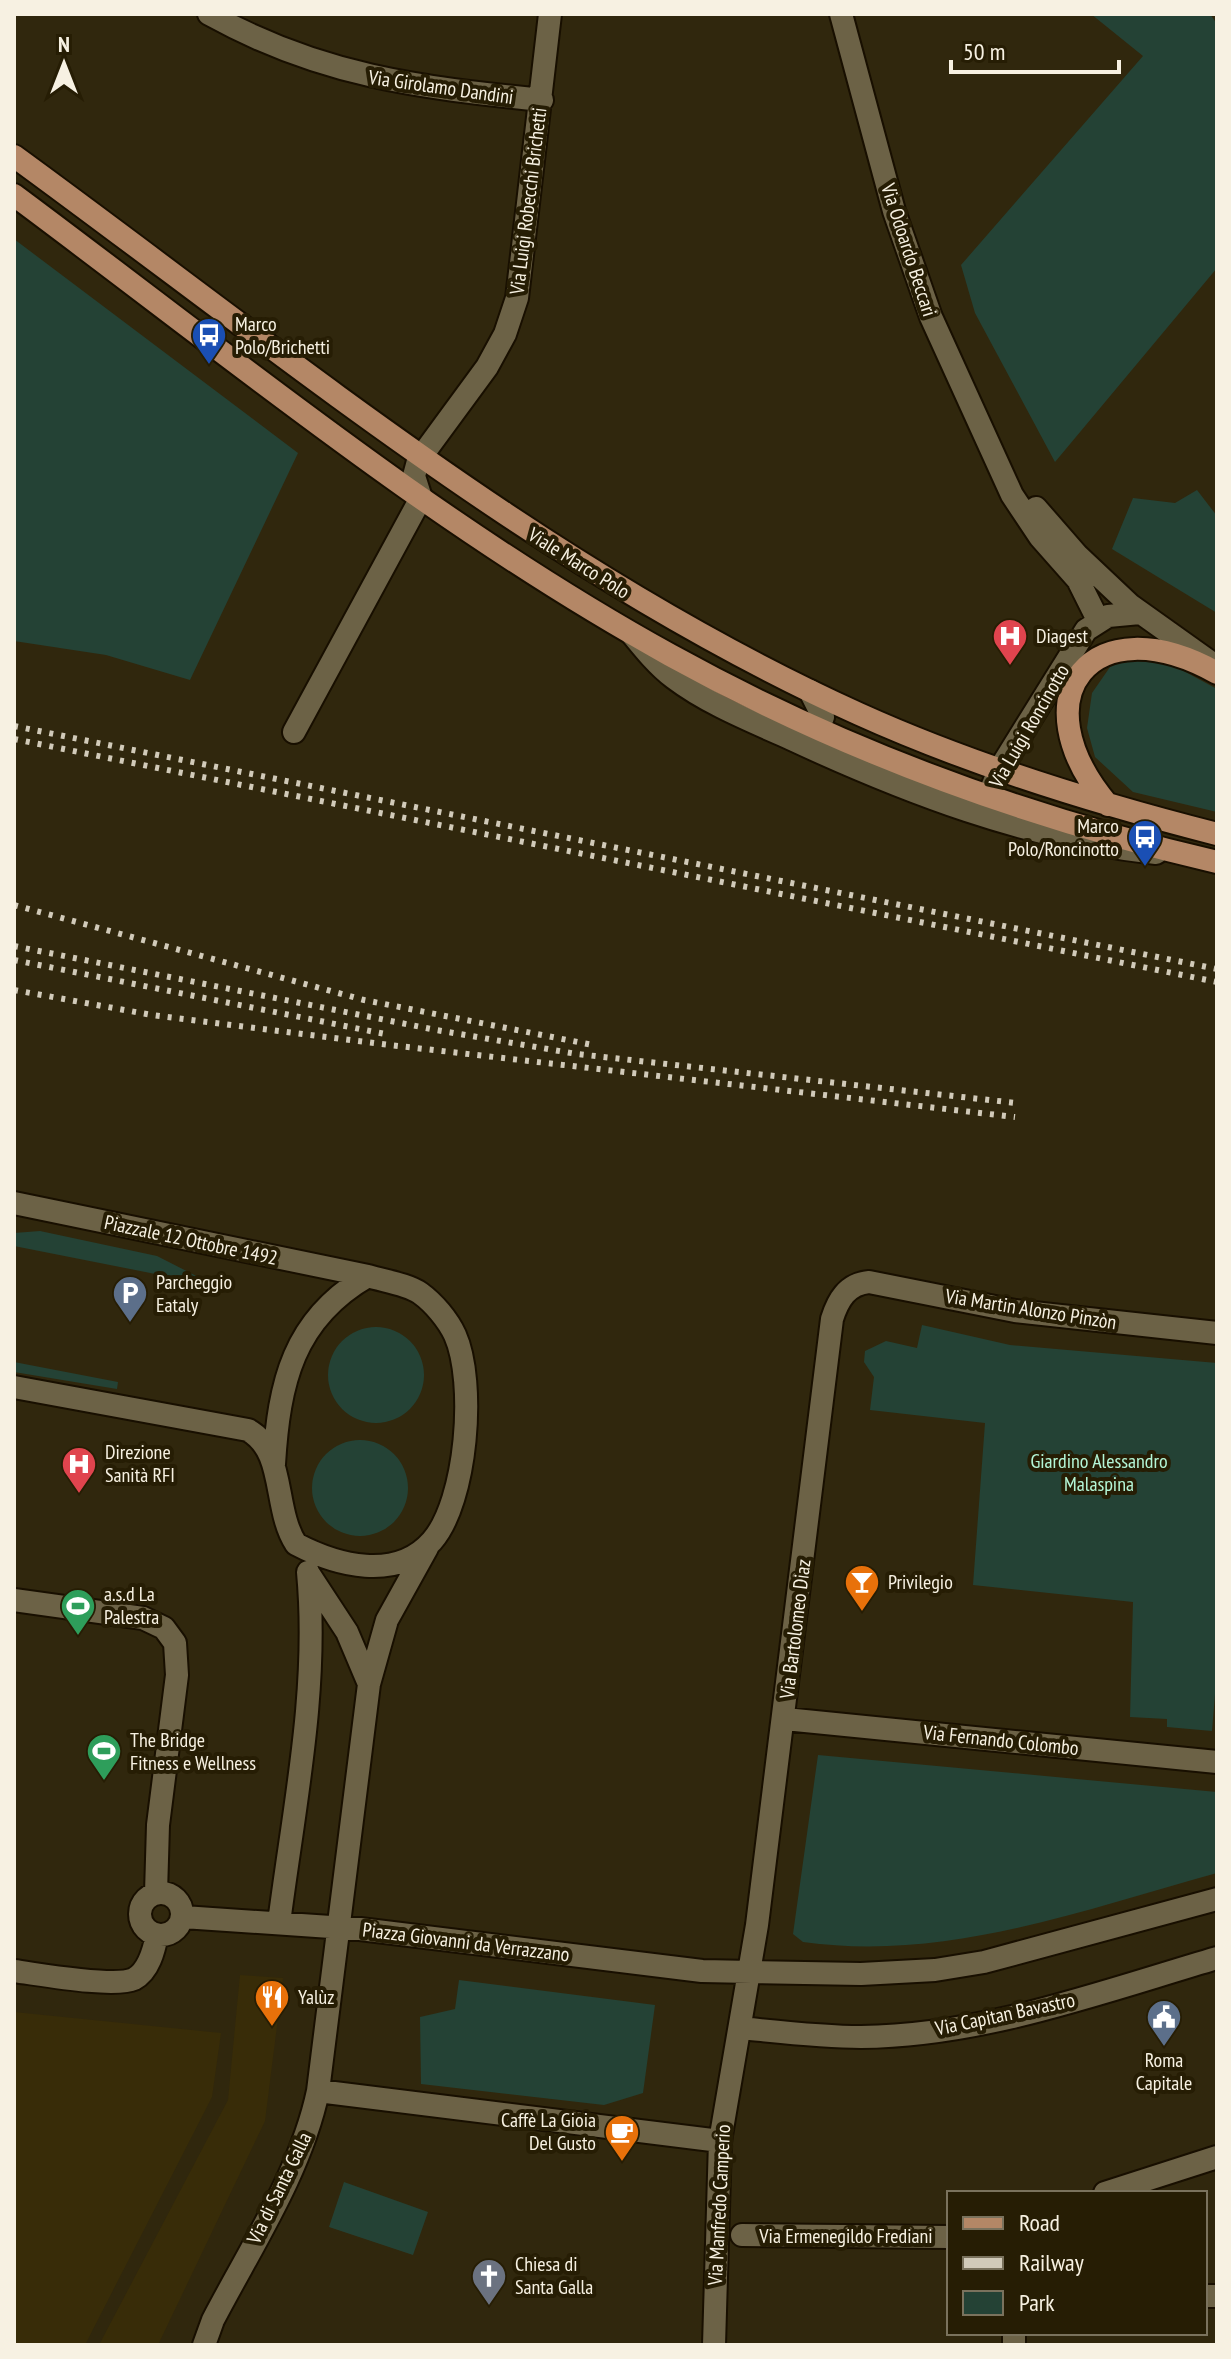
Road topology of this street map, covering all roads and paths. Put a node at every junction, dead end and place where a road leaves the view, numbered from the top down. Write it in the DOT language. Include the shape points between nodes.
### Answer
graph roads {
  1 [pos="209,14"];
  2 [pos="550,14"];
  3 [pos="841,14"];
  4 [pos="542,100"];
  5 [pos="14,156"];
  6 [pos="14,195"];
  7 [pos="420,457"];
  8 [pos="1004,476"];
  9 [pos="421,498"];
  10 [pos="1140,613"];
  11 [pos="1098,620"];
  12 [pos="632,633"];
  13 [pos="1217,670"];
  14 [pos="810,691"];
  15 [pos="820,728"];
  16 [pos="294,732"];
  17 [pos="797,742"];
  18 [pos="999,770"];
  19 [pos="989,795"];
  20 [pos="1108,805"];
  21 [pos="1217,834"];
  22 [pos="1209,860"];
  23 [pos="14,1203"];
  24 [pos="368,1276"];
  25 [pos="848,1291"];
  26 [pos="1217,1333"];
  27 [pos="14,1387"];
  28 [pos="274,1464"];
  29 [pos="431,1542"];
  30 [pos="296,1544"];
  31 [pos="308,1572"];
  32 [pos="14,1600"];
  33 [pos="369,1684"];
  34 [pos="785,1719"];
  35 [pos="1217,1762"];
  36 [pos="156,1893"];
  37 [pos="1217,1899"];
  38 [pos="183,1917"];
  39 [pos="279,1923"];
  40 [pos="337,1927"];
  41 [pos="157,1935"];
  42 [pos="1217,1958"];
  43 [pos="14,1971"];
  44 [pos="749,1972"];
  45 [pos="740,2028"];
  46 [pos="318,2091"];
  47 [pos="720,2141"];
  48 [pos="1217,2157"];
  49 [pos="1111,2191"];
  50 [pos="742,2235"];
  51 [pos="947,2237"];
  52 [pos="204,2345"];
  53 [pos="714,2345"];
  1 -- 4 [label="street, Via Girolamo Dandini" via="273,46 345,72 418,87"];
  2 -- 4 [label="street, Via Luigi Robecchi Brichetti"];
  3 -- 8 [label="street, Via Odoardo Beccari" via="908,255"];
  4 -- 7 [label="street, Via Luigi Robecchi Brichetti" via="523,265 511,318 487,367"];
  5 -- 7 [label="main road, Viale Marco Polo"];
  6 -- 9 [label="main road, Viale Marco Polo"];
  7 -- 9 [label="street" via="414,476"];
  7 -- 14 [label="main road, Viale Marco Polo" via="617,587"];
  8 -- 10 [label="street, Via Odoardo Beccari"];
  8 -- 11 [label="street, Via Odoardo Beccari" via="1040,537 1084,590"];
  9 -- 12 [label="main road, Viale Marco Polo"];
  9 -- 16 [label="street"];
  10 -- 11 [label="street"];
  10 -- 13 [label="street, Via Odoardo Beccari"];
  11 -- 18 [label="street, Via Luigi Roncinotto" via="1083,634"];
  12 -- 15 [label="main road, Viale Marco Polo"];
  12 -- 17 [label="street, Viale Marco Polo" via="680,682"];
  13 -- 20 [label="main road" via="1149,647 1113,651 1088,666 1069,699 1067,730 1081,768"];
  14 -- 15 [label="street" via="821,709"];
  14 -- 18 [label="main road, Viale Marco Polo"];
  15 -- 17 [label="street"];
  15 -- 19 [label="main road, Viale Marco Polo"];
  17 -- 22 [label="street, Viale Marco Polo" via="895,784 1039,833 1100,847"];
  18 -- 19 [label="street, Via Luigi Roncinotto"];
  18 -- 20 [label="main road, Viale Marco Polo"];
  19 -- 22 [label="main road, Viale Marco Polo"];
  20 -- 21 [label="main road, Viale Marco Polo"];
  23 -- 24 [label="street, Piazzale 12 Ottobre 1492"];
  24 -- 28 [label="street" via="328,1303 299,1343 283,1397"];
  24 -- 29 [label="street, Piazzale 12 Ottobre 1492" via="418,1291 445,1319 460,1352 466,1399 460,1463 446,1515"];
  25 -- 26 [label="street, Via Martin Alonzo Pinzòn" via="869,1282 1015,1311"];
  25 -- 34 [label="street, Via Bartolomeo Diaz" via="832,1319"];
  27 -- 28 [label="street" via="242,1428 259,1438"];
  28 -- 30 [label="street" via="280,1508"];
  29 -- 30 [label="street" via="402,1559 372,1566 328,1560"];
  29 -- 33 [label="street, Piazzale 12 Ottobre 1492" via="387,1620"];
  30 -- 31 [label="street"];
  31 -- 33 [label="street" via="347,1632"];
  31 -- 39 [label="street" via="312,1677"];
  32 -- 36 [label="street" via="143,1618 164,1628 175,1643 177,1675 158,1825"];
  33 -- 40 [label="street, Piazzale 12 Ottobre 1492"];
  34 -- 35 [label="street, Via Fernando Colombo"];
  34 -- 44 [label="street, Via Bartolomeo Diaz"];
  36 -- 38 [label="street" via="176,1898"];
  36 -- 41 [label="street" via="144,1901 139,1914 144,1928"];
  37 -- 44 [label="street" via="950,1968 861,1974"];
  38 -- 39 [label="street, Piazza Giovanni da Verrazzano"];
  38 -- 41 [label="street" via="175,1931"];
  39 -- 40 [label="street, Piazza Giovanni da Verrazzano"];
  40 -- 44 [label="street, Piazza Giovanni da Verrazzano" via="702,1971"];
  40 -- 46 [label="street, Via di Santa Galla"];
  41 -- 43 [label="street" via="142,1972 133,1979"];
  42 -- 45 [label="street, Via Capitan Bavastro" via="1022,2014 944,2029 863,2037"];
  44 -- 45 [label="street, Via Manfredo Camperio"];
  45 -- 47 [label="street, Via Manfredo Camperio"];
  46 -- 47 [label="street"];
  46 -- 52 [label="street, Via di Santa Galla" via="294,2162"];
  47 -- 53 [label="street, Via Manfredo Camperio"];
  48 -- 49 [label="street"];
  50 -- 51 [label="street, Via Ermenegildo Frediani"];
}
